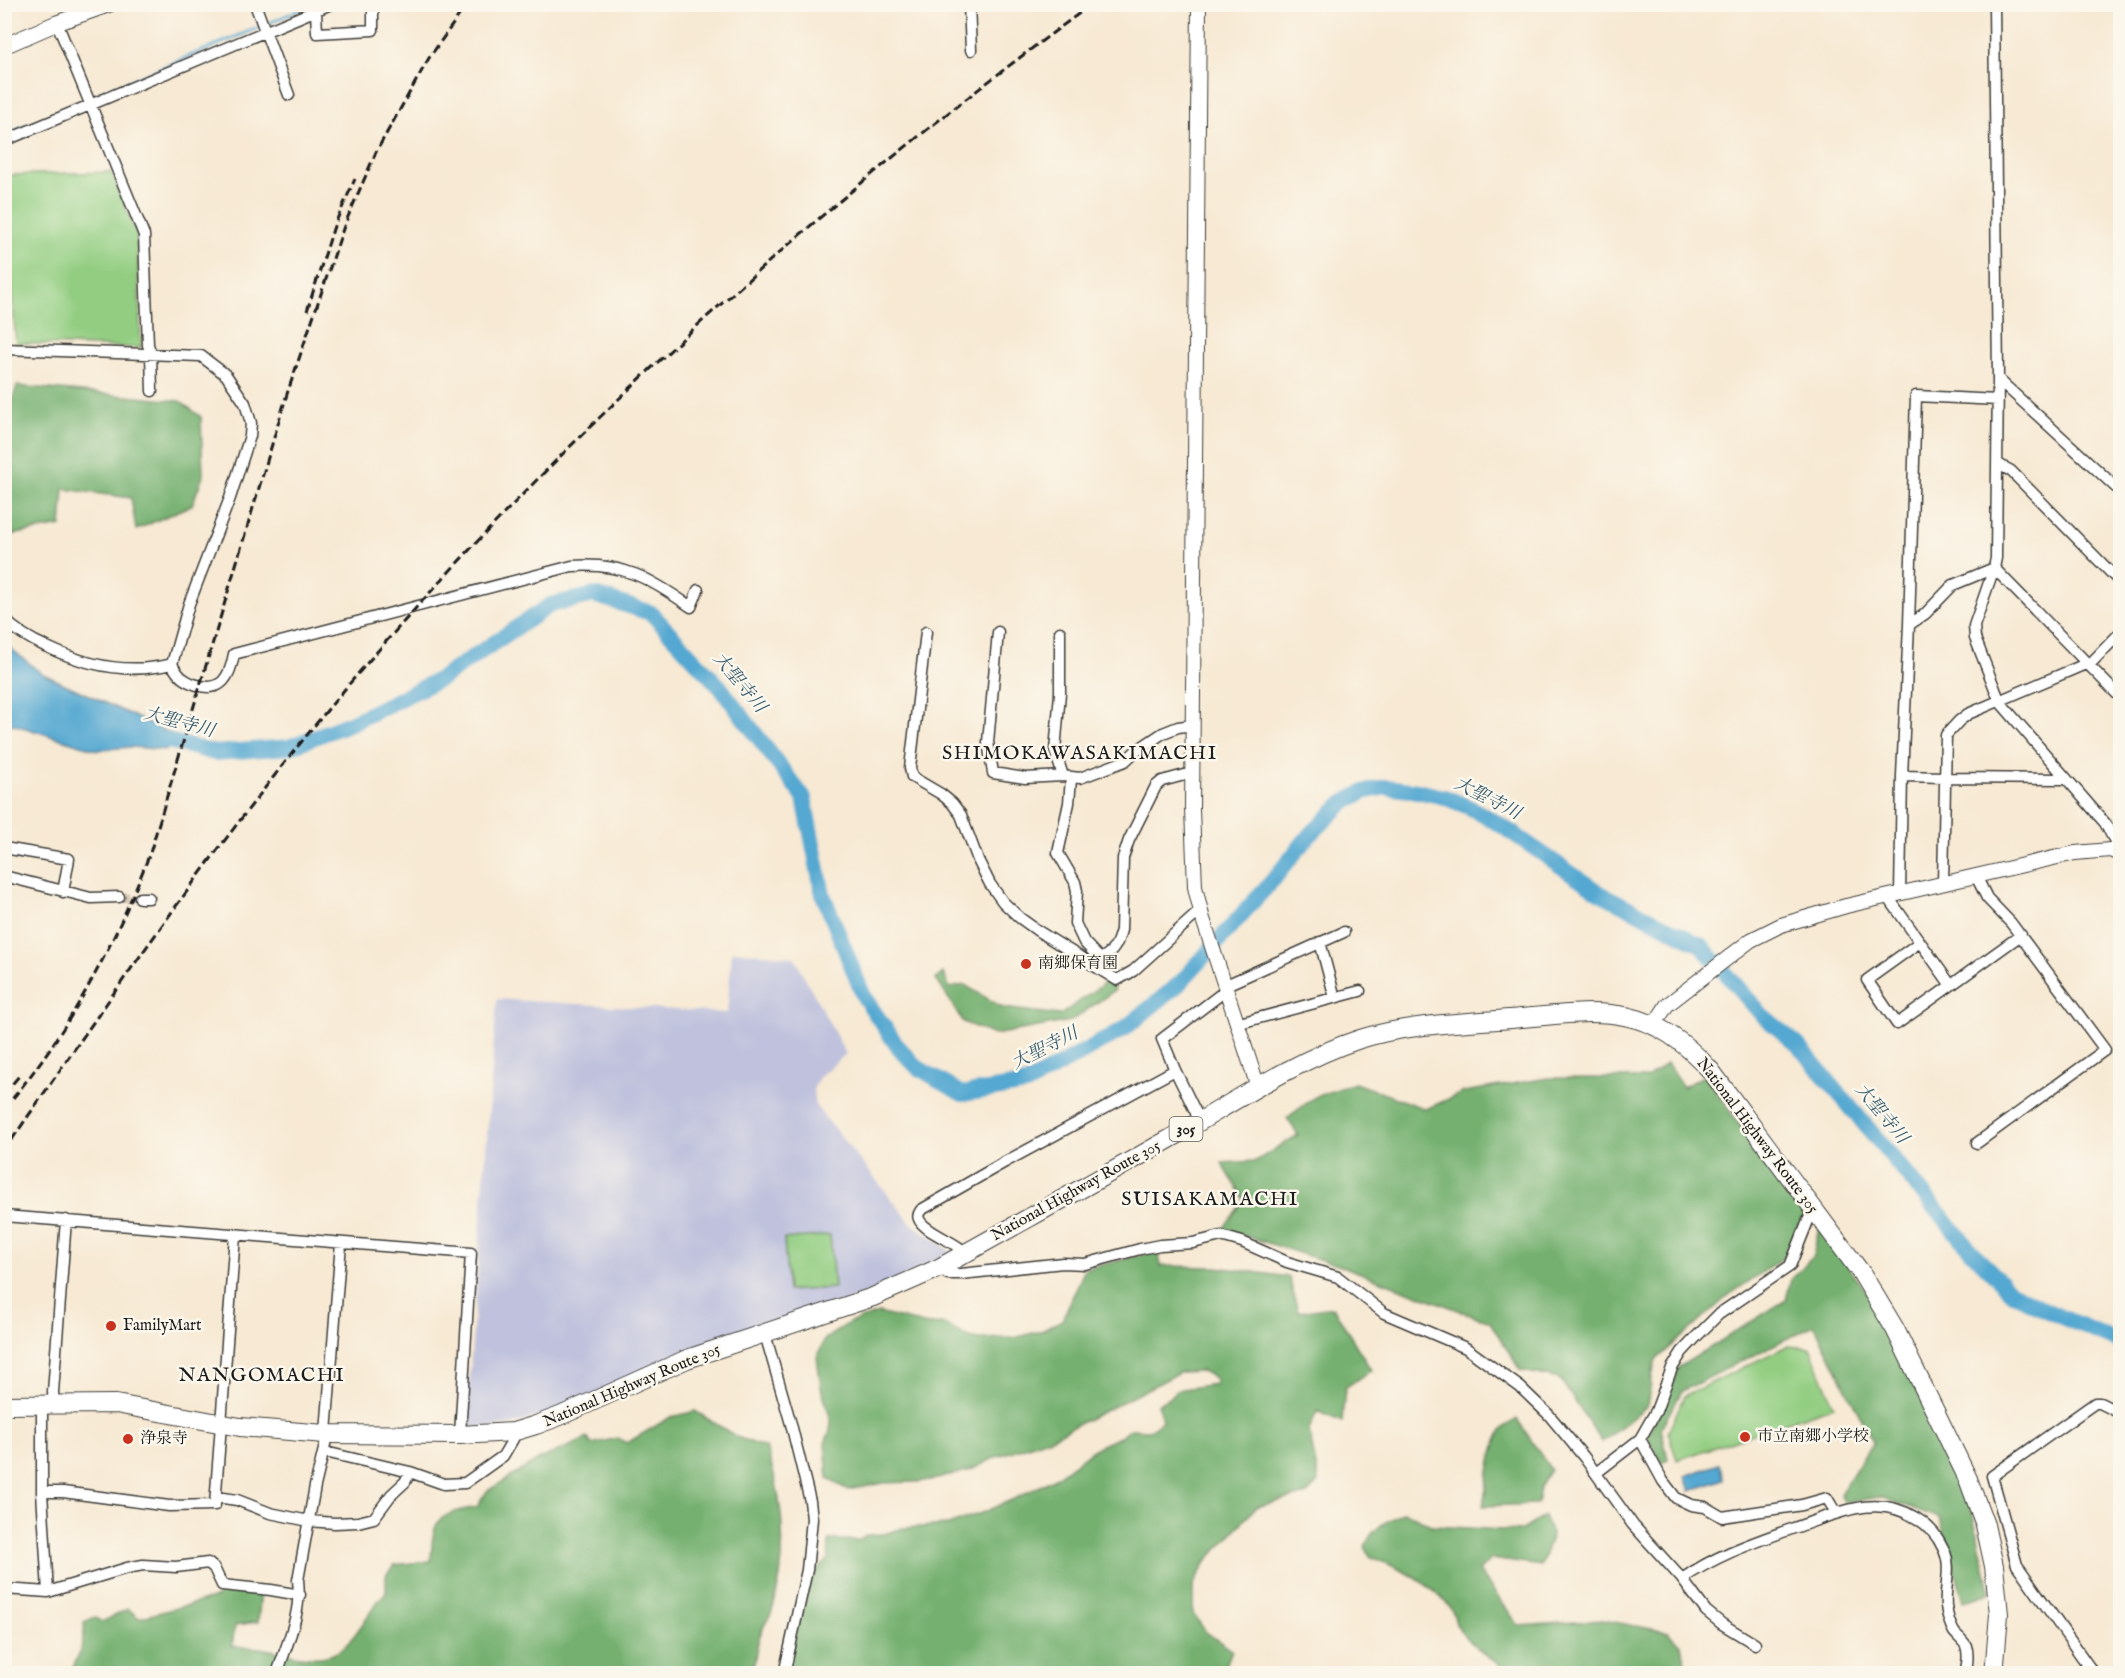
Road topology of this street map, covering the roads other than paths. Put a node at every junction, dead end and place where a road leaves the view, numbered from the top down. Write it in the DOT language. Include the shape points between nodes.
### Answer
graph roads {
  1 [pos="110,4"];
  2 [pos="255,4"];
  3 [pos="331,4"];
  4 [pos="373,4"];
  5 [pos="969,4"];
  6 [pos="1199,4"];
  7 [pos="1994,4"];
  8 [pos="316,11"];
  9 [pos="57,23"];
  10 [pos="267,32"];
  11 [pos="4,46"];
  12 [pos="971,50"];
  13 [pos="289,94"];
  14 [pos="89,102"];
  15 [pos="4,141"];
  16 [pos="4,349"];
  17 [pos="151,353"];
  18 [pos="1998,380"];
  19 [pos="152,391"];
  20 [pos="1998,400"];
  21 [pos="1998,464"];
  22 [pos="2121,491"];
  23 [pos="1995,568"];
  24 [pos="2121,582"];
  25 [pos="698,590"];
  26 [pos="4,619"];
  27 [pos="1909,626"];
  28 [pos="926,632"];
  29 [pos="998,632"];
  30 [pos="1060,632"];
  31 [pos="2121,633"];
  32 [pos="2089,663"];
  33 [pos="172,664"];
  34 [pos="2121,697"];
  35 [pos="2000,702"];
  36 [pos="1193,725"];
  37 [pos="1192,773"];
  38 [pos="1902,776"];
  39 [pos="1067,777"];
  40 [pos="1945,778"];
  41 [pos="2067,779"];
  42 [pos="4,848"];
  43 [pos="2120,854"];
  44 [pos="4,876"];
  45 [pos="1976,876"];
  46 [pos="1943,884"];
  47 [pos="63,892"];
  48 [pos="1894,895"];
  49 [pos="119,897"];
  50 [pos="1201,910"];
  51 [pos="1344,932"];
  52 [pos="2021,936"];
  53 [pos="1320,942"];
  54 [pos="1920,942"];
  55 [pos="1099,964"];
  56 [pos="1950,984"];
  57 [pos="1225,988"];
  58 [pos="1360,991"];
  59 [pos="1335,998"];
  60 [pos="1236,1024"];
  61 [pos="1654,1024"];
  62 [pos="1174,1070"];
  63 [pos="1258,1087"];
  64 [pos="1200,1121"];
  65 [pos="1977,1143"];
  66 [pos="1817,1215"];
  67 [pos="4,1216"];
  68 [pos="66,1220"];
  69 [pos="236,1235"];
  70 [pos="341,1243"];
  71 [pos="966,1253"];
  72 [pos="939,1268"];
  73 [pos="765,1334"];
  74 [pos="48,1404"];
  75 [pos="4,1405"];
  76 [pos="2121,1413"];
  77 [pos="220,1422"];
  78 [pos="513,1432"];
  79 [pos="459,1435"];
  80 [pos="1640,1439"];
  81 [pos="325,1443"];
  82 [pos="410,1472"];
  83 [pos="1596,1473"];
  84 [pos="42,1492"];
  85 [pos="216,1497"];
  86 [pos="1836,1513"];
  87 [pos="309,1521"];
  88 [pos="1682,1580"];
  89 [pos="4,1589"];
  90 [pos="48,1592"];
  91 [pos="300,1595"];
  92 [pos="1755,1644"];
  93 [pos="788,1671"];
  94 [pos="277,1674"];
  95 [pos="1965,1674"];
  96 [pos="1994,1674"];
  97 [pos="2094,1674"];
  1 -- 9 [label="main road"];
  2 -- 10 [label="street"];
  3 -- 8 [label="street"];
  4 -- 8 [label="street" via="373,30 317,33"];
  5 -- 12 [label="street"];
  6 -- 36 [label="street"];
  7 -- 18 [label="street"];
  8 -- 10 [label="street"];
  9 -- 11 [label="main road"];
  9 -- 14 [label="street"];
  10 -- 13 [label="street"];
  10 -- 14 [label="street"];
  14 -- 15 [label="street"];
  14 -- 17 [label="street" via="144,235"];
  16 -- 17 [label="street"];
  17 -- 19 [label="street"];
  17 -- 33 [label="street" via="201,356 226,375 245,403 251,423 230,498 189,604"];
  18 -- 20 [label="street"];
  18 -- 22 [label="street"];
  20 -- 21 [label="street"];
  20 -- 27 [label="street" via="1916,396"];
  21 -- 23 [label="street"];
  21 -- 24 [label="street" via="2011,471"];
  23 -- 27 [label="street" via="1953,585"];
  23 -- 32 [label="street"];
  23 -- 35 [label="street" via="1974,626"];
  25 -- 33 [label="street" via="691,607 635,573 609,566 572,566 234,654 230,670 216,687 189,682"];
  26 -- 33 [label="street" via="28,638 73,660 106,668"];
  27 -- 38 [label="street"];
  28 -- 55 [label="street" via="912,777 941,794 961,815 978,860 1003,902 1029,925"];
  29 -- 39 [label="street" via="988,742 993,773 1025,778"];
  30 -- 39 [label="street" via="1055,751"];
  31 -- 32 [label="street"];
  32 -- 34 [label="street"];
  32 -- 35 [label="street"];
  35 -- 40 [label="street" via="1968,714 1946,735"];
  35 -- 41 [label="street"];
  36 -- 37 [label="street"];
  36 -- 39 [label="street" via="1163,733 1125,761 1080,778"];
  37 -- 50 [label="street" via="1195,887"];
  37 -- 55 [label="street" via="1156,786 1134,829 1123,858 1118,941"];
  38 -- 40 [label="street"];
  38 -- 48 [label="street"];
  39 -- 55 [label="street" via="1069,803 1058,853 1075,882 1075,923"];
  40 -- 41 [label="street"];
  40 -- 46 [label="street"];
  41 -- 43 [label="street" via="2104,823"];
  42 -- 47 [label="street" via="69,859"];
  43 -- 45 [label="street" via="2110,850 2083,852"];
  44 -- 47 [label="street"];
  45 -- 46 [label="street"];
  45 -- 52 [label="street" via="1987,898"];
  46 -- 48 [label="street"];
  47 -- 49 [label="street" via="91,898"];
  48 -- 54 [label="street"];
  48 -- 61 [label="street" via="1803,917 1767,931 1667,1005"];
  50 -- 55 [label="street" via="1133,971 1117,980"];
  50 -- 57 [label="street"];
  51 -- 53 [label="street"];
  52 -- 56 [label="street"];
  52 -- 65 [label="street" via="2105,1050"];
  53 -- 57 [label="street"];
  53 -- 59 [label="street"];
  54 -- 56 [label="street"];
  54 -- 56 [label="street" via="1867,980 1897,1024"];
  57 -- 60 [label="street"];
  57 -- 62 [label="street" via="1162,1039"];
  58 -- 59 [label="street"];
  59 -- 60 [label="street"];
  60 -- 63 [label="street"];
  61 -- 63 [label="highway, National Highway Route 305 / 305" via="1620,1015 1590,1013 1410,1028 1341,1046"];
  61 -- 66 [label="highway, National Highway Route 305 / 305" via="1682,1042 1711,1071"];
  62 -- 64 [label="street"];
  62 -- 71 [label="street" via="921,1210 919,1220 927,1228"];
  63 -- 64 [label="highway, National Highway Route 305 / 305"];
  64 -- 71 [label="highway, National Highway Route 305 / 305"];
  66 -- 80 [label="street" via="1810,1216 1806,1223 1790,1266 1719,1314 1682,1352"];
  66 -- 96 [label="highway, National Highway Route 305 / 305" via="1862,1274 1895,1329 1977,1501 1997,1591"];
  67 -- 68 [label="street"];
  68 -- 69 [label="street"];
  68 -- 74 [label="street" via="53,1392"];
  69 -- 70 [label="street"];
  69 -- 77 [label="street"];
  70 -- 79 [label="street" via="471,1253"];
  70 -- 81 [label="street"];
  71 -- 72 [label="highway, National Highway Route 305 / 305"];
  72 -- 73 [label="highway, National Highway Route 305 / 305" via="873,1297"];
  72 -- 83 [label="street" via="948,1274 961,1274 1085,1264 1161,1245 1221,1236 1242,1242 1287,1262 1338,1277 1384,1313 1466,1347 1520,1387 1549,1415"];
  73 -- 78 [label="highway, National Highway Route 305 / 305" via="687,1359 560,1416"];
  73 -- 93 [label="street" via="791,1424 812,1519 807,1570"];
  74 -- 75 [label="highway, National Highway Route 305 / 305"];
  74 -- 77 [label="highway, National Highway Route 305 / 305" via="116,1404"];
  74 -- 84 [label="street"];
  76 -- 97 [label="street" via="2095,1403 1992,1476 2017,1565"];
  77 -- 81 [label="highway, National Highway Route 305 / 305"];
  77 -- 85 [label="street"];
  78 -- 79 [label="highway, National Highway Route 305 / 305"];
  78 -- 82 [label="street" via="503,1456 465,1483 444,1484"];
  79 -- 81 [label="highway, National Highway Route 305 / 305"];
  80 -- 83 [label="street"];
  80 -- 86 [label="street" via="1676,1498 1722,1517 1827,1498"];
  81 -- 82 [label="street"];
  81 -- 87 [label="street"];
  82 -- 87 [label="street" via="374,1518 335,1523"];
  83 -- 88 [label="street" via="1633,1525"];
  84 -- 85 [label="street" via="169,1506 215,1505"];
  84 -- 90 [label="street"];
  85 -- 87 [label="street"];
  86 -- 88 [label="street" via="1729,1551"];
  86 -- 95 [label="street" via="1861,1506 1885,1506 1911,1514 1928,1526 1948,1560 1946,1604 1954,1631 1966,1646"];
  87 -- 91 [label="street" via="298,1580"];
  88 -- 92 [label="street" via="1706,1611"];
  89 -- 90 [label="street"];
  90 -- 91 [label="street" via="143,1565 176,1568 208,1563 222,1585"];
  91 -- 94 [label="street"];
}
